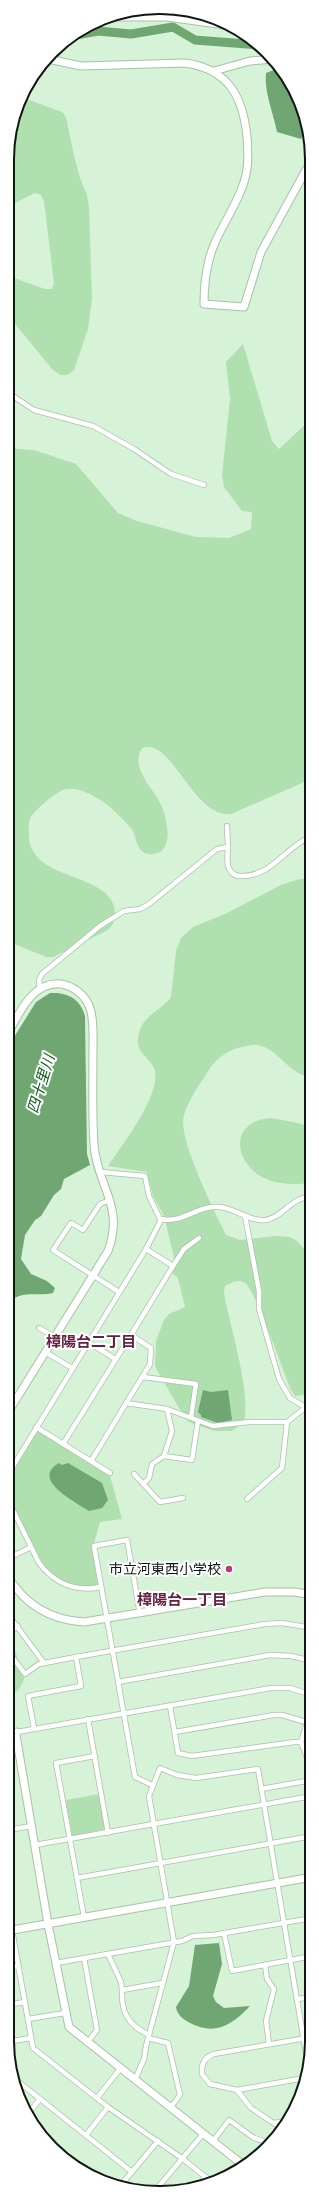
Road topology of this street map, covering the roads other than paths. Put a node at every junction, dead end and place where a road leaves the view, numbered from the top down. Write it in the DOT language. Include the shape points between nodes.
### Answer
graph roads {
  1 [pos="131,17"];
  2 [pos="208,23"];
  3 [pos="54,60"];
  4 [pos="265,60"];
  5 [pos="214,71"];
  6 [pos="305,172"];
  7 [pos="14,397"];
  8 [pos="204,485"];
  9 [pos="227,826"];
  10 [pos="305,840"];
  11 [pos="228,847"];
  12 [pos="40,989"];
  13 [pos="14,1022"];
  14 [pos="101,1172"];
  15 [pos="305,1197"];
  16 [pos="110,1200"];
  17 [pos="245,1216"];
  18 [pos="160,1219"];
  19 [pos="199,1238"];
  20 [pos="146,1249"];
  21 [pos="174,1266"];
  22 [pos="93,1275"];
  23 [pos="119,1292"];
  24 [pos="39,1328"];
  25 [pos="131,1335"];
  26 [pos="55,1337"];
  27 [pos="88,1342"];
  28 [pos="45,1352"];
  29 [pos="115,1359"];
  30 [pos="72,1368"];
  31 [pos="143,1377"];
  32 [pos="14,1403"];
  33 [pos="126,1403"];
  34 [pos="305,1406"];
  35 [pos="305,1408"];
  36 [pos="167,1409"];
  37 [pos="191,1417"];
  38 [pos="198,1420"];
  39 [pos="287,1422"];
  40 [pos="36,1427"];
  41 [pos="63,1444"];
  42 [pos="164,1456"];
  43 [pos="91,1461"];
  44 [pos="14,1462"];
  45 [pos="110,1473"];
  46 [pos="134,1474"];
  47 [pos="143,1484"];
  48 [pos="183,1498"];
  49 [pos="248,1499"];
  50 [pos="14,1512"];
  51 [pos="31,1547"];
  52 [pos="14,1556"];
  53 [pos="14,1584"];
  54 [pos="101,1587"];
  55 [pos="305,1594"];
  56 [pos="140,1614"];
  57 [pos="107,1620"];
  58 [pos="14,1621"];
  59 [pos="18,1626"];
  60 [pos="305,1627"];
  61 [pos="14,1629"];
  62 [pos="113,1650"];
  63 [pos="76,1657"];
  64 [pos="14,1659"];
  65 [pos="305,1659"];
  66 [pos="44,1663"];
  67 [pos="118,1682"];
  68 [pos="305,1693"];
  69 [pos="170,1706"];
  70 [pos="124,1713"];
  71 [pos="88,1719"];
  72 [pos="305,1722"];
  73 [pos="305,1726"];
  74 [pos="34,1728"];
  75 [pos="17,1732"];
  76 [pos="175,1732"];
  77 [pos="301,1742"];
  78 [pos="305,1752"];
  79 [pos="94,1756"];
  80 [pos="305,1781"];
  81 [pos="152,1785"];
  82 [pos="261,1789"];
  83 [pos="305,1797"];
  84 [pos="264,1805"];
  85 [pos="154,1824"];
  86 [pos="32,1826"];
  87 [pos="14,1829"];
  88 [pos="108,1833"];
  89 [pos="305,1837"];
  90 [pos="70,1839"];
  91 [pos="270,1843"];
  92 [pos="35,1845"];
  93 [pos="160,1863"];
  94 [pos="77,1878"];
  95 [pos="305,1878"];
  96 [pos="277,1883"];
  97 [pos="167,1902"];
  98 [pos="84,1917"];
  99 [pos="305,1919"];
  100 [pos="284,1922"];
  101 [pos="48,1924"];
  102 [pos="14,1929"];
  103 [pos="224,1933"];
  104 [pos="174,1942"];
  105 [pos="14,1948"];
  106 [pos="108,1954"];
  107 [pos="305,1957"];
  108 [pos="84,1958"];
  109 [pos="290,1960"];
  110 [pos="56,1963"];
  111 [pos="265,1965"];
  112 [pos="18,1966"];
  113 [pos="14,1967"];
  114 [pos="162,1983"];
  115 [pos="122,1990"];
  116 [pos="305,1998"];
  117 [pos="297,1999"];
  118 [pos="25,2002"];
  119 [pos="14,2004"];
  120 [pos="65,2013"];
  121 [pos="28,2019"];
  122 [pos="148,2036"];
  123 [pos="31,2038"];
  124 [pos="304,2038"];
  125 [pos="14,2041"];
  126 [pos="87,2043"];
  127 [pos="269,2044"];
  128 [pos="305,2045"];
  129 [pos="120,2069"];
  130 [pos="300,2079"];
  131 [pos="135,2080"];
  132 [pos="21,2084"];
  133 [pos="237,2090"];
  134 [pos="97,2098"];
  135 [pos="40,2099"];
  136 [pos="108,2107"];
  137 [pos="171,2107"];
  138 [pos="31,2110"];
  139 [pos="279,2122"];
  140 [pos="274,2123"];
  141 [pos="277,2125"];
  142 [pos="204,2134"];
  143 [pos="86,2135"];
  144 [pos="213,2141"];
  145 [pos="264,2141"];
  146 [pos="158,2142"];
  147 [pos="183,2159"];
  148 [pos="239,2162"];
  149 [pos="132,2172"];
  150 [pos="206,2177"];
  151 [pos="124,2181"];
  152 [pos="159,2186"];
  1 -- 2 [label="street" via="167,17"];
  3 -- 5 [label="street" via="81,66 185,63"];
  4 -- 5 [label="street"];
  5 -- 6 [label="street" via="226,82 240,103 246,131 247,167 239,199 210,254 206,270 204,304 244,307 261,252"];
  7 -- 8 [label="street" via="34,410 93,426 171,474"];
  9 -- 11 [label="street"];
  10 -- 11 [label="street" via="263,872 253,876 239,876 229,870"];
  11 -- 12 [label="street" via="214,851 149,904 140,909 124,911 100,926 42,974 39,980"];
  12 -- 13 [label="street" via="26,1002"];
  12 -- 14 [label="street" via="56,984 68,986 83,996 90,1008 94,1146"];
  14 -- 16 [label="street"];
  14 -- 18 [label="street" via="145,1176 149,1196"];
  15 -- 17 [label="street" via="297,1199 266,1220"];
  16 -- 22 [label="street" via="114,1216 113,1235 108,1251"];
  16 -- 22 [label="street" via="100,1204 83,1230 71,1223 53,1250"];
  17 -- 18 [label="street" via="220,1207 208,1207 184,1218"];
  17 -- 34 [label="street" via="259,1291 259,1309 279,1379 290,1398"];
  18 -- 20 [label="street"];
  19 -- 21 [label="street" via="184,1250"];
  20 -- 21 [label="street"];
  20 -- 23 [label="street"];
  21 -- 25 [label="street"];
  22 -- 23 [label="street"];
  22 -- 26 [label="street"];
  23 -- 27 [label="street"];
  24 -- 26 [label="street"];
  25 -- 29 [label="street"];
  25 -- 31 [label="street" via="151,1348 150,1364"];
  26 -- 28 [label="street"];
  27 -- 29 [label="street"];
  27 -- 30 [label="street"];
  28 -- 30 [label="street"];
  28 -- 32 [label="street"];
  29 -- 41 [label="street"];
  30 -- 40 [label="street"];
  31 -- 33 [label="street"];
  31 -- 37 [label="street" via="196,1384"];
  33 -- 36 [label="street"];
  33 -- 43 [label="street"];
  35 -- 39 [label="street"];
  36 -- 37 [label="street"];
  36 -- 42 [label="street" via="172,1431"];
  37 -- 38 [label="street"];
  38 -- 39 [label="street" via="219,1426 249,1422"];
  38 -- 42 [label="street" via="192,1460"];
  39 -- 49 [label="street" via="282,1468"];
  40 -- 41 [label="street"];
  40 -- 44 [label="street"];
  41 -- 43 [label="street"];
  42 -- 47 [label="street" via="152,1464 149,1478"];
  43 -- 45 [label="street"];
  46 -- 47 [label="street"];
  47 -- 48 [label="street" via="160,1502"];
  50 -- 51 [label="street"];
  51 -- 52 [label="street"];
  51 -- 54 [label="street" via="39,1563 55,1580 66,1586 79,1588"];
  53 -- 57 [label="street" via="28,1601 51,1616 72,1622"];
  54 -- 56 [label="street" via="94,1546 127,1540"];
  54 -- 57 [label="street"];
  55 -- 56 [label="street" via="265,1592"];
  56 -- 57 [label="street"];
  57 -- 62 [label="street"];
  58 -- 59 [label="street"];
  59 -- 61 [label="street"];
  59 -- 66 [label="street"];
  60 -- 62 [label="street" via="282,1623 265,1624"];
  62 -- 63 [label="street"];
  62 -- 67 [label="street"];
  63 -- 66 [label="street"];
  63 -- 74 [label="street" via="81,1686 28,1696"];
  64 -- 66 [label="street" via="25,1674"];
  65 -- 67 [label="street" via="270,1655"];
  67 -- 70 [label="street"];
  68 -- 69 [label="street" via="290,1688 271,1688"];
  69 -- 70 [label="street"];
  69 -- 76 [label="street"];
  70 -- 71 [label="street"];
  70 -- 81 [label="street" via="135,1777"];
  71 -- 74 [label="street"];
  71 -- 79 [label="street"];
  72 -- 76 [label="street" via="274,1715"];
  73 -- 77 [label="street"];
  74 -- 75 [label="street"];
  75 -- 86 [label="street"];
  76 -- 77 [label="street" via="178,1753 192,1756"];
  77 -- 78 [label="street"];
  79 -- 88 [label="street"];
  79 -- 90 [label="street" via="56,1763"];
  80 -- 82 [label="street"];
  81 -- 82 [label="street" via="160,1768 177,1775 196,1778 258,1769"];
  81 -- 85 [label="street" via="149,1796"];
  82 -- 84 [label="street"];
  83 -- 84 [label="street"];
  84 -- 85 [label="street"];
  84 -- 91 [label="street"];
  85 -- 88 [label="street"];
  85 -- 93 [label="street"];
  86 -- 87 [label="street"];
  86 -- 92 [label="street"];
  88 -- 90 [label="street"];
  89 -- 91 [label="street"];
  90 -- 92 [label="street"];
  90 -- 94 [label="street"];
  91 -- 93 [label="street"];
  91 -- 96 [label="street"];
  92 -- 101 [label="street"];
  93 -- 94 [label="street"];
  93 -- 97 [label="street"];
  94 -- 98 [label="street"];
  95 -- 96 [label="street"];
  96 -- 97 [label="street"];
  96 -- 100 [label="street"];
  97 -- 98 [label="street"];
  97 -- 104 [label="street"];
  98 -- 101 [label="street"];
  99 -- 100 [label="street"];
  100 -- 103 [label="street"];
  100 -- 109 [label="street"];
  101 -- 102 [label="street"];
  101 -- 110 [label="street"];
  103 -- 104 [label="street" via="193,1936"];
  103 -- 111 [label="street" via="232,1971"];
  104 -- 106 [label="street"];
  104 -- 114 [label="street"];
  105 -- 112 [label="street"];
  106 -- 108 [label="street"];
  106 -- 115 [label="street"];
  107 -- 109 [label="street"];
  108 -- 110 [label="street"];
  108 -- 126 [label="street" via="97,2030"];
  109 -- 111 [label="street"];
  109 -- 117 [label="street"];
  110 -- 120 [label="street"];
  111 -- 127 [label="street" via="267,1979 274,1989 266,2021"];
  112 -- 113 [label="street"];
  112 -- 118 [label="street"];
  114 -- 115 [label="street"];
  114 -- 122 [label="street"];
  115 -- 122 [label="street" via="122,2007 130,2023"];
  116 -- 117 [label="street"];
  117 -- 124 [label="street"];
  118 -- 119 [label="street"];
  118 -- 121 [label="street"];
  120 -- 121 [label="street"];
  120 -- 126 [label="street" via="69,2027"];
  121 -- 123 [label="street"];
  122 -- 131 [label="street" via="144,2058"];
  122 -- 137 [label="street" via="168,2043 180,2095"];
  123 -- 125 [label="street"];
  123 -- 134 [label="street" via="33,2048"];
  124 -- 127 [label="street"];
  124 -- 128 [label="street"];
  126 -- 129 [label="street"];
  127 -- 133 [label="street" via="214,2054 205,2060 202,2074 210,2084"];
  129 -- 131 [label="street"];
  129 -- 134 [label="street"];
  130 -- 133 [label="street"];
  131 -- 137 [label="street"];
  132 -- 135 [label="street"];
  133 -- 140 [label="street" via="251,2108"];
  134 -- 136 [label="street"];
  135 -- 138 [label="street"];
  135 -- 143 [label="street"];
  136 -- 143 [label="street"];
  136 -- 146 [label="street"];
  137 -- 142 [label="street"];
  139 -- 140 [label="street"];
  140 -- 141 [label="street"];
  142 -- 144 [label="street"];
  142 -- 147 [label="street"];
  143 -- 149 [label="street"];
  144 -- 145 [label="street" via="229,2120 254,2138"];
  144 -- 148 [label="street"];
  146 -- 147 [label="street"];
  146 -- 149 [label="street"];
  147 -- 150 [label="street"];
  147 -- 152 [label="street"];
  149 -- 151 [label="street"];
}
